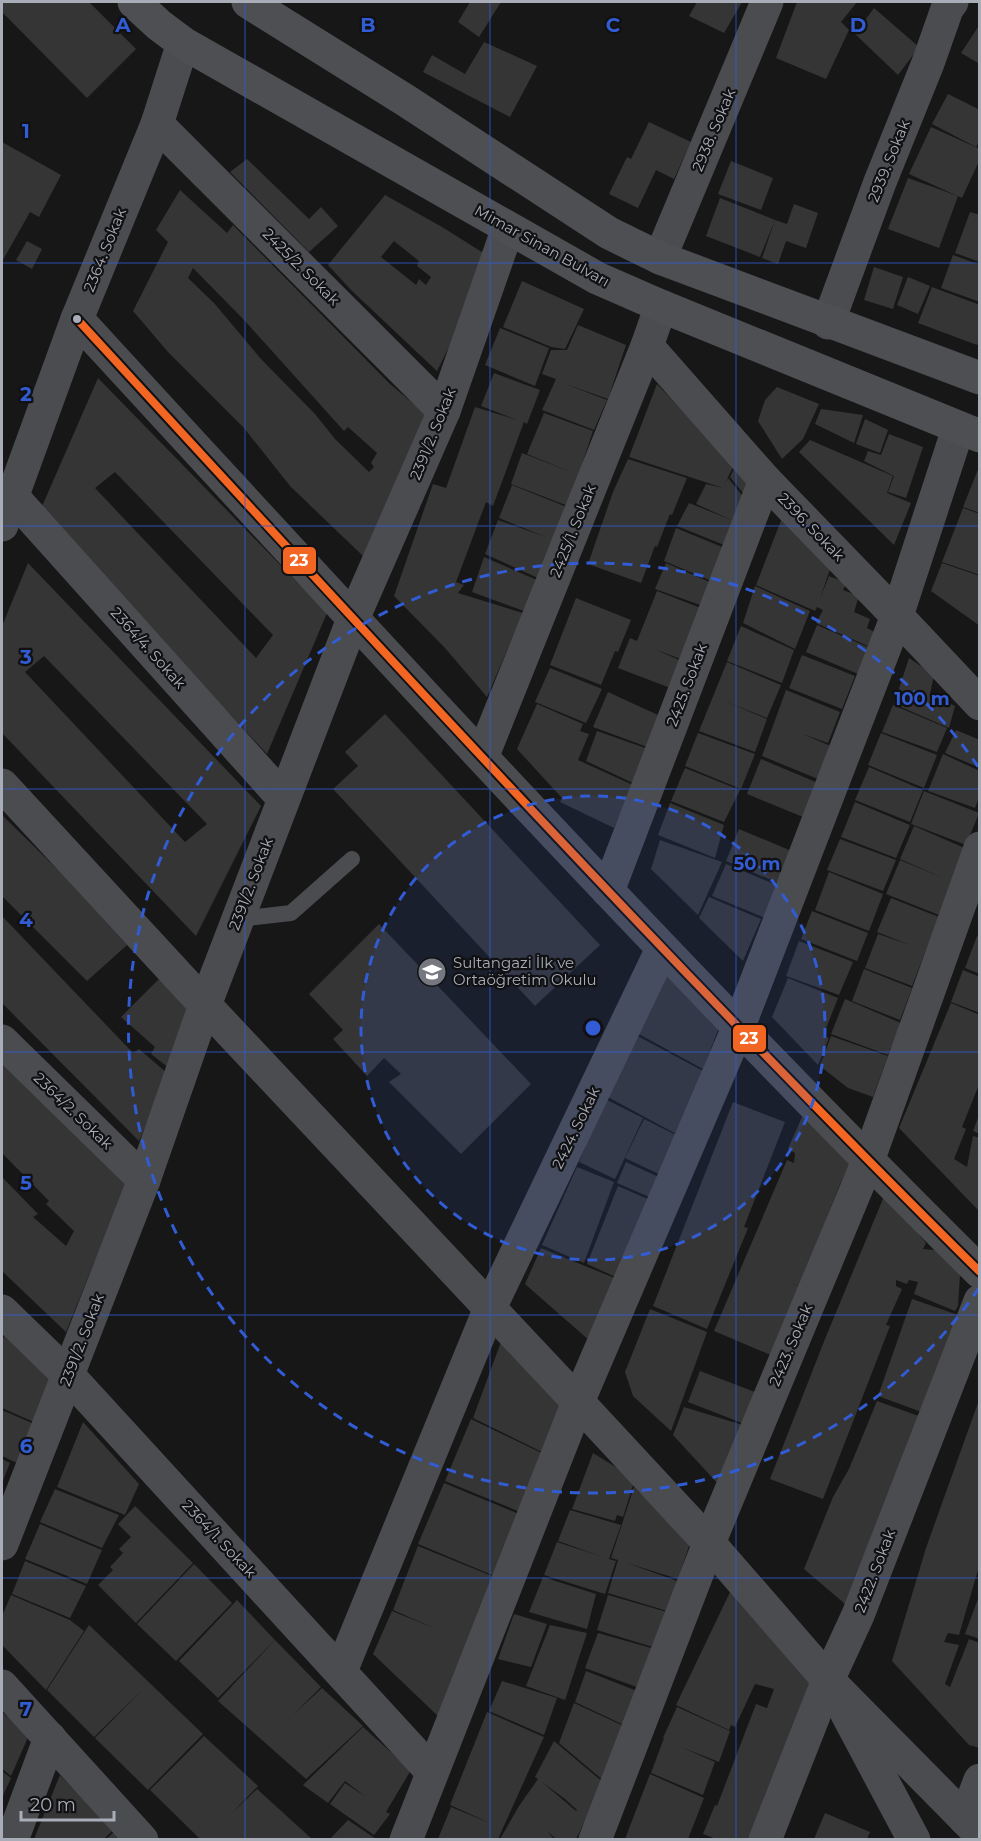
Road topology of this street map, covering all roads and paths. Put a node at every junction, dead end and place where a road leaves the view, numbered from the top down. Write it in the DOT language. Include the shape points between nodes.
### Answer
graph roads {
  1 [pos="134,2"];
  2 [pos="248,2"];
  3 [pos="767,2"];
  4 [pos="952,2"];
  5 [pos="183,44"];
  6 [pos="157,124"];
  7 [pos="508,228"];
  8 [pos="660,258"];
  9 [pos="661,306"];
  10 [pos="77,319"];
  11 [pos="828,323"];
  12 [pos="647,346"];
  13 [pos="980,378"];
  14 [pos="444,411"];
  15 [pos="969,432"];
  16 [pos="765,480"];
  17 [pos="7,511"];
  18 [pos="897,616"];
  19 [pos="353,619"];
  20 [pos="980,704"];
  21 [pos="483,756"];
  22 [pos="2,785"];
  23 [pos="283,798"];
  24 [pos="980,848"];
  25 [pos="352,859"];
  26 [pos="608,891"];
  27 [pos="238,919"];
  28 [pos="662,949"];
  29 [pos="205,1005"];
  30 [pos="739,1026"];
  31 [pos="2,1041"];
  32 [pos="868,1161"];
  33 [pos="144,1180"];
  34 [pos="980,1272"];
  35 [pos="980,1301"];
  36 [pos="490,1308"];
  37 [pos="2,1311"];
  38 [pos="68,1376"];
  39 [pos="578,1402"];
  40 [pos="709,1543"];
  41 [pos="2,1544"];
  42 [pos="341,1671"];
  43 [pos="828,1680"];
  44 [pos="2,1686"];
  45 [pos="50,1738"];
  46 [pos="432,1772"];
  47 [pos="980,1780"];
  48 [pos="972,1826"];
  49 [pos="12,1839"];
  50 [pos="142,1839"];
  51 [pos="406,1839"];
  52 [pos="595,1839"];
  53 [pos="765,1839"];
  54 [pos="914,1839"];
  1 -- 5 [label="main road, Mimar Sinan Bulvarı"];
  2 -- 8 [label="main road" via="609,233"];
  3 -- 8 [label="street, 2938. Sokak"];
  4 -- 11 [label="street, 2939. Sokak"];
  5 -- 6 [label="street, 2364. Sokak"];
  5 -- 7 [label="main road, Mimar Sinan Bulvarı"];
  6 -- 10 [label="street, 2364. Sokak"];
  6 -- 14 [label="street, 2425/2. Sokak"];
  7 -- 9 [label="main road, Mimar Sinan Bulvarı" via="597,278"];
  7 -- 14 [label="street, 2391/2. Sokak"];
  8 -- 11 [label="main road"];
  9 -- 12 [label="street, 2425/1. Sokak"];
  9 -- 15 [label="main road, Mimar Sinan Bulvarı"];
  10 -- 17 [label="street, 2364. Sokak"];
  10 -- 19 [label="street"];
  11 -- 13 [label="main road"];
  12 -- 16 [label="street, 2396. Sokak"];
  12 -- 21 [label="street, 2425/1. Sokak"];
  14 -- 19 [label="street, 2391/2. Sokak"];
  15 -- 18 [label="street"];
  16 -- 18 [label="street, 2396. Sokak"];
  16 -- 26 [label="street, 2425. Sokak"];
  17 -- 23 [label="street, 2364/4. Sokak"];
  18 -- 20 [label="street, 2396. Sokak"];
  18 -- 30 [label="street"];
  19 -- 21 [label="street"];
  19 -- 23 [label="street, 2391/2. Sokak"];
  21 -- 26 [label="street"];
  22 -- 29 [label="street"];
  23 -- 27 [label="street, 2391/2. Sokak"];
  24 -- 32 [label="street, 2423. Sokak"];
  25 -- 27 [label="lane" via="291,913"];
  26 -- 28 [label="street"];
  27 -- 29 [label="street, 2391/2. Sokak"];
  28 -- 30 [label="street"];
  28 -- 36 [label="street, 2424. Sokak"];
  29 -- 33 [label="street, 2391/2. Sokak"];
  29 -- 36 [label="street"];
  30 -- 32 [label="street"];
  30 -- 39 [label="street"];
  31 -- 33 [label="street, 2364/2. Sokak"];
  32 -- 34 [label="street"];
  32 -- 40 [label="street, 2423. Sokak"];
  33 -- 38 [label="street, 2391/2. Sokak"];
  35 -- 43 [label="street, 2422. Sokak" via="858,1615"];
  36 -- 39 [label="street"];
  36 -- 42 [label="street, 2424. Sokak"];
  37 -- 38 [label="street, 2364/1. Sokak"];
  38 -- 41 [label="street, 2391/2. Sokak"];
  38 -- 42 [label="street, 2364/1. Sokak"];
  39 -- 40 [label="street"];
  39 -- 46 [label="street"];
  40 -- 43 [label="street"];
  40 -- 52 [label="street, 2423. Sokak"];
  42 -- 46 [label="street, 2364/1. Sokak"];
  43 -- 48 [label="street"];
  43 -- 53 [label="street, 2422. Sokak"];
  43 -- 54 [label="street"];
  44 -- 45 [label="street"];
  45 -- 49 [label="street"];
  45 -- 50 [label="street"];
  46 -- 51 [label="street"];
  47 -- 48 [label="street"];
}
